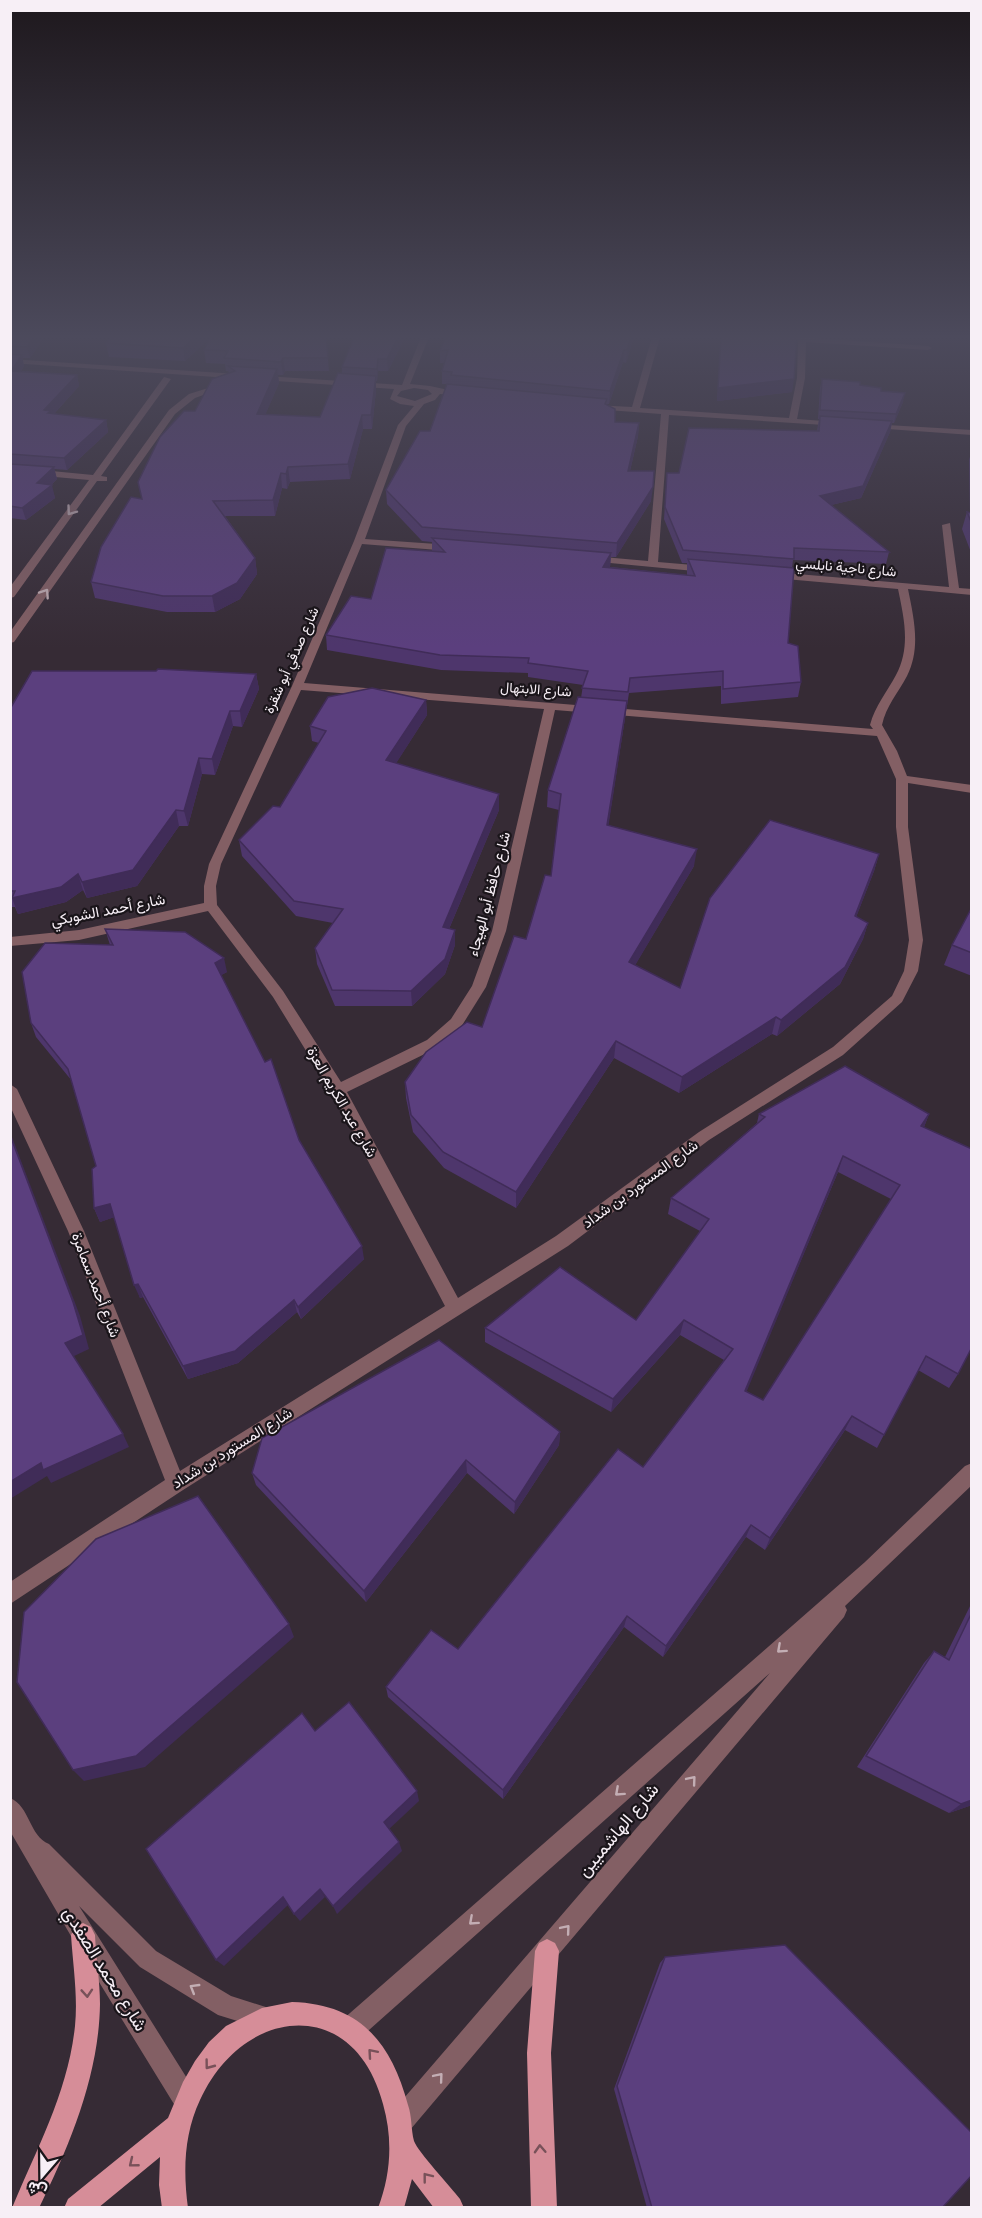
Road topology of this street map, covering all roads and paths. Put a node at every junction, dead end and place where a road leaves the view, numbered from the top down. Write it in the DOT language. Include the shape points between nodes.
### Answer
graph roads {
  1 [pos="122,441"];
  2 [pos="152,441"];
  3 [pos="396,441"];
  4 [pos="663,441"];
  5 [pos="10,470"];
  6 [pos="95,478"];
  7 [pos="122,480"];
  8 [pos="947,525"];
  9 [pos="359,541"];
  10 [pos="465,549"];
  11 [pos="582,559"];
  12 [pos="653,564"];
  13 [pos="712,569"];
  14 [pos="760,573"];
  15 [pos="902,586"];
  16 [pos="954,590"];
  17 [pos="972,592"];
  18 [pos="10,595"];
  19 [pos="10,640"];
  20 [pos="297,686"];
  21 [pos="551,705"];
  22 [pos="879,733"];
  23 [pos="902,779"];
  24 [pos="972,789"];
  25 [pos="211,906"];
  26 [pos="10,942"];
  27 [pos="10,1089"];
  28 [pos="338,1090"];
  29 [pos="455,1309"];
  30 [pos="972,1472"];
  31 [pos="176,1484"];
  32 [pos="872,1569"];
  33 [pos="10,1594"];
  34 [pos="10,1809"];
  35 [pos="26,1837"];
  36 [pos="83,1935"];
  37 [pos="547,1951"];
  38 [pos="267,2018"];
  39 [pos="351,2029"];
  40 [pos="186,2100"];
  41 [pos="178,2126"];
  42 [pos="402,2134"];
  43 [pos="25,2208"];
  44 [pos="77,2208"];
  45 [pos="175,2208"];
  46 [pos="391,2208"];
  47 [pos="451,2208"];
  48 [pos="544,2208"];
  1 -- 6 [label="street"];
  2 -- 7 [label="street"];
  3 -- 9 [label="street, شارع صدقي أبو شقرة"];
  4 -- 12 [label="street"];
  5 -- 6 [label="street"];
  6 -- 7 [label="street"];
  6 -- 18 [label="street, one-way"];
  19 -- 7 [label="street, one-way"];
  8 -- 16 [label="street"];
  9 -- 10 [label="street"];
  9 -- 20 [label="street, شارع صدقي أبو شقرة"];
  11 -- 12 [label="street"];
  12 -- 13 [label="street"];
  14 -- 15 [label="street, شارع ناجية نابلسي"];
  15 -- 16 [label="street, شارع ناجية نابلسي"];
  15 -- 22 [label="street" via="911,637 909,656 880,710 876,725"];
  16 -- 17 [label="street, شارع ناجية نابلسي"];
  20 -- 21 [label="street, شارع الابتهال"];
  20 -- 25 [label="street, شارع صدقي أبو شقرة" via="215,864"];
  21 -- 22 [label="street, شارع الابتهال"];
  21 -- 28 [label="street, شارع حافظ أبو الهيجاء" via="499,931 479,987 456,1023 432,1044"];
  22 -- 23 [label="street, شارع المستورد بن شداد"];
  23 -- 24 [label="street"];
  23 -- 29 [label="street, شارع المستورد بن شداد" via="902,827 916,940 911,971 897,999 838,1051 704,1136 562,1241"];
  25 -- 26 [label="street, شارع أحمد الشوبكي" via="79,934"];
  25 -- 28 [label="street, شارع عبد الكريم العزة" via="278,994"];
  27 -- 31 [label="street, شارع أحمد سمامرة" via="76,1231"];
  28 -- 29 [label="street, شارع عبد الكريم العزة"];
  29 -- 31 [label="street, شارع المستورد بن شداد"];
  30 -- 32 [label="street, شارع الهاشميين"];
  31 -- 33 [label="street, شارع المستورد بن شداد"];
  37 -- 32 [label="street, شارع الهاشميين, one-way"];
  32 -- 39 [label="street, شارع الهاشميين, one-way"];
  34 -- 35 [label="street, شارع محمد الصفدي"];
  35 -- 36 [label="street, شارع محمد الصفدي"];
  38 -- 35 [label="street, شارع محمد الصفدي, one-way" via="226,2007 148,1959"];
  36 -- 40 [label="street, شارع محمد الصفدي"];
  36 -- 43 [label="main road, one-way" via="88,2005 82,2049 56,2139"];
  42 -- 37 [label="street, شارع الهاشميين, one-way"];
  48 -- 37 [label="main road, one-way" via="538,2053"];
  38 -- 39 [label="main road" via="311,2013"];
  38 -- 40 [label="main road, one-way" via="235,2035 208,2064"];
  42 -- 39 [label="main road, one-way" via="384,2067"];
  40 -- 41 [label="main road"];
  41 -- 44 [label="main road, one-way"];
  41 -- 45 [label="main road" via="172,2166"];
  42 -- 46 [label="main road"];
  47 -- 42 [label="main road, one-way"];
}
